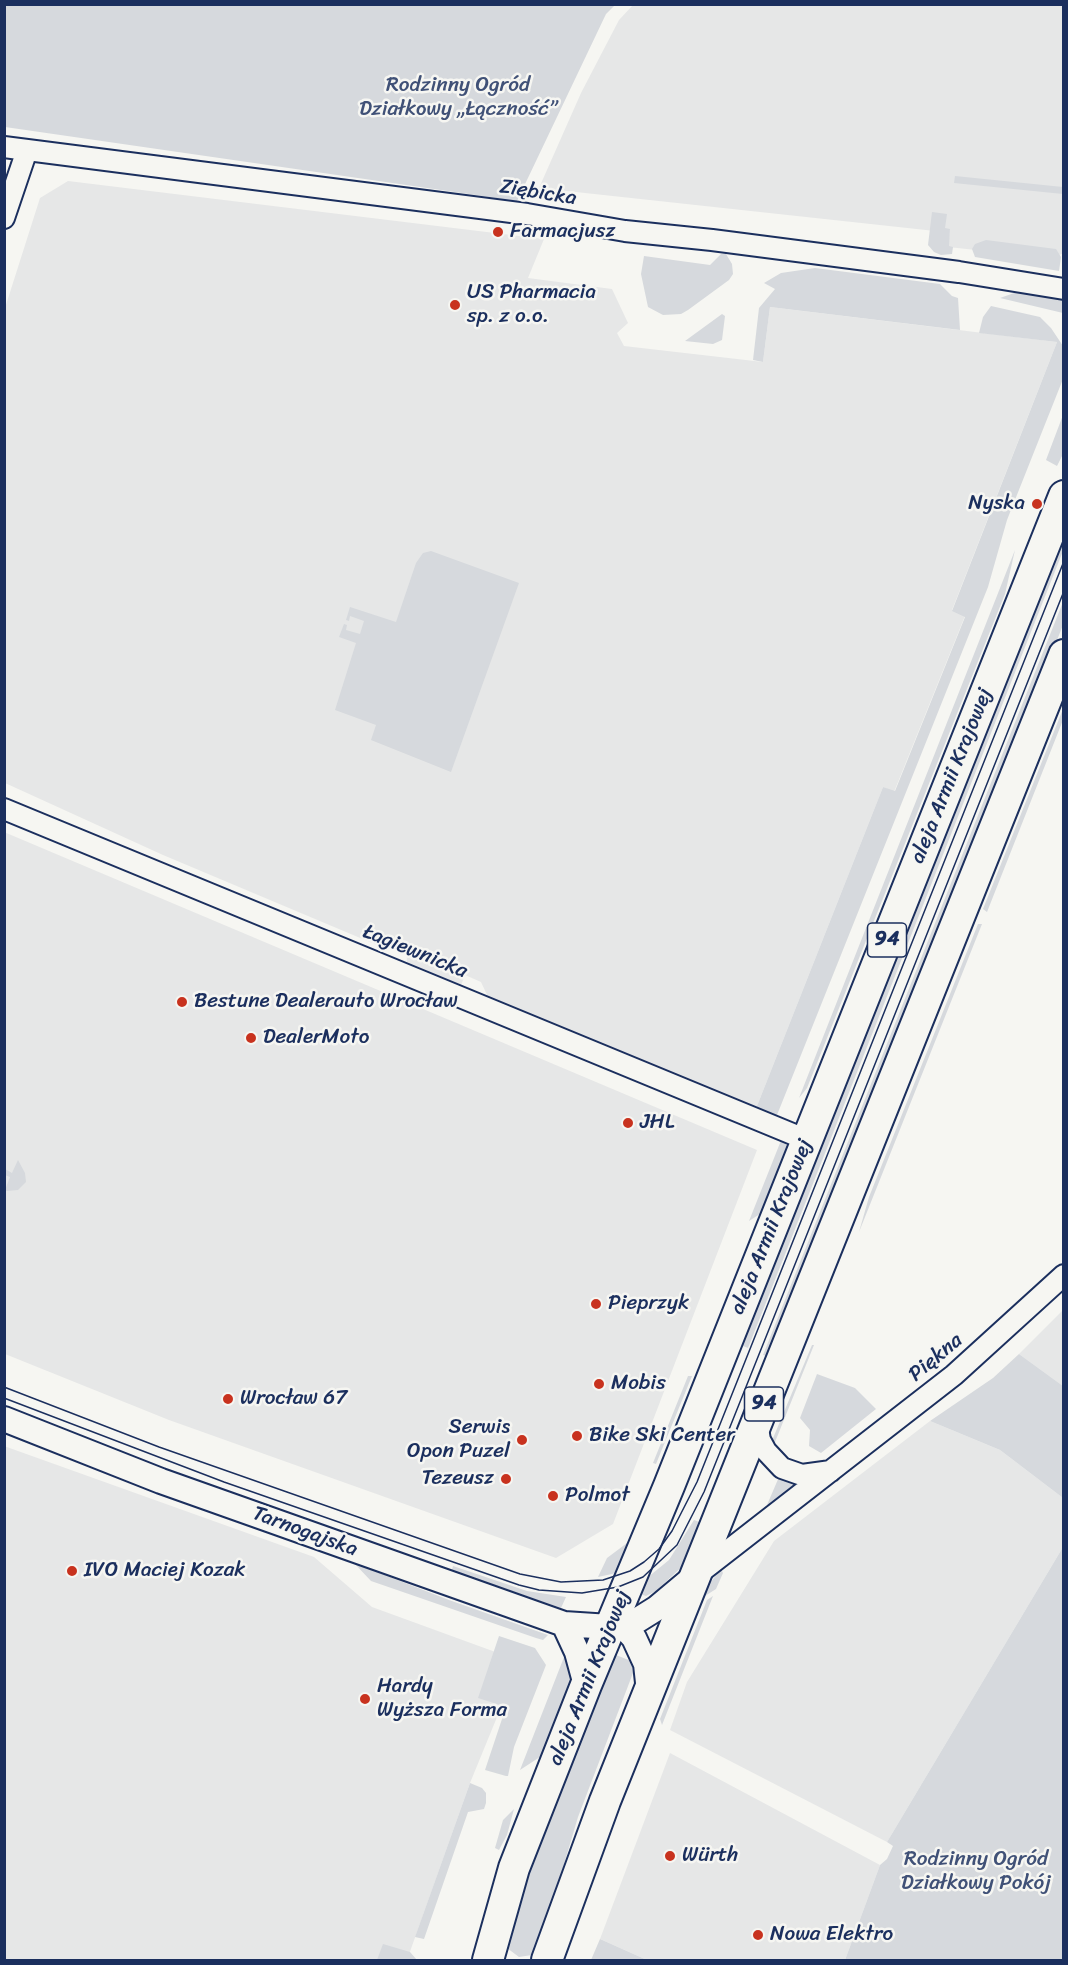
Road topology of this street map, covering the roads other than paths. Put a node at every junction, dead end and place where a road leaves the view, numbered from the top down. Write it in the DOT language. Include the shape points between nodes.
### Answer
graph roads {
  1 [pos="4,147"];
  2 [pos="27,150"];
  3 [pos="4,218"];
  4 [pos="1064,290"];
  5 [pos="1064,496"];
  6 [pos="1064,655"];
  7 [pos="4,808"];
  8 [pos="807,1140"];
  9 [pos="1064,1275"];
  10 [pos="4,1419"];
  11 [pos="757,1423"];
  12 [pos="833,1471"];
  13 [pos="696,1575"];
  14 [pos="564,1624"];
  15 [pos="617,1628"];
  16 [pos="585,1685"];
  17 [pos="649,1692"];
  18 [pos="494,1953"];
  19 [pos="546,1958"];
  1 -- 2 [label="street, Ziębicka"];
  2 -- 3 [label="street"];
  2 -- 4 [label="street, Ziębicka" via="959,272"];
  5 -- 8 [label="main road, aleja Armii Krajowej / 94"];
  6 -- 11 [label="main road, 94"];
  7 -- 8 [label="street, Łagiewnicka"];
  8 -- 15 [label="main road, aleja Armii Krajowej / 94" via="669,1486"];
  9 -- 12 [label="street, Piękna" via="954,1375"];
  10 -- 14 [label="street, Tarnogajska" via="161,1481"];
  11 -- 12 [label="street" via="766,1451 782,1468 802,1475"];
  11 -- 13 [label="main road, 94"];
  12 -- 13 [label="street, Piękna"];
  13 -- 15 [label="street" via="657,1608"];
  13 -- 17 [label="main road, 94"];
  14 -- 15 [label="street, Tarnogajska"];
  14 -- 16 [label="street" via="578,1652"];
  15 -- 16 [label="main road, aleja Armii Krajowej / 94"];
  15 -- 17 [label="street" via="634,1638 646,1664"];
  16 -- 18 [label="main road, aleja Armii Krajowej / 94" via="514,1868"];
  17 -- 19 [label="main road, 94"];
}
